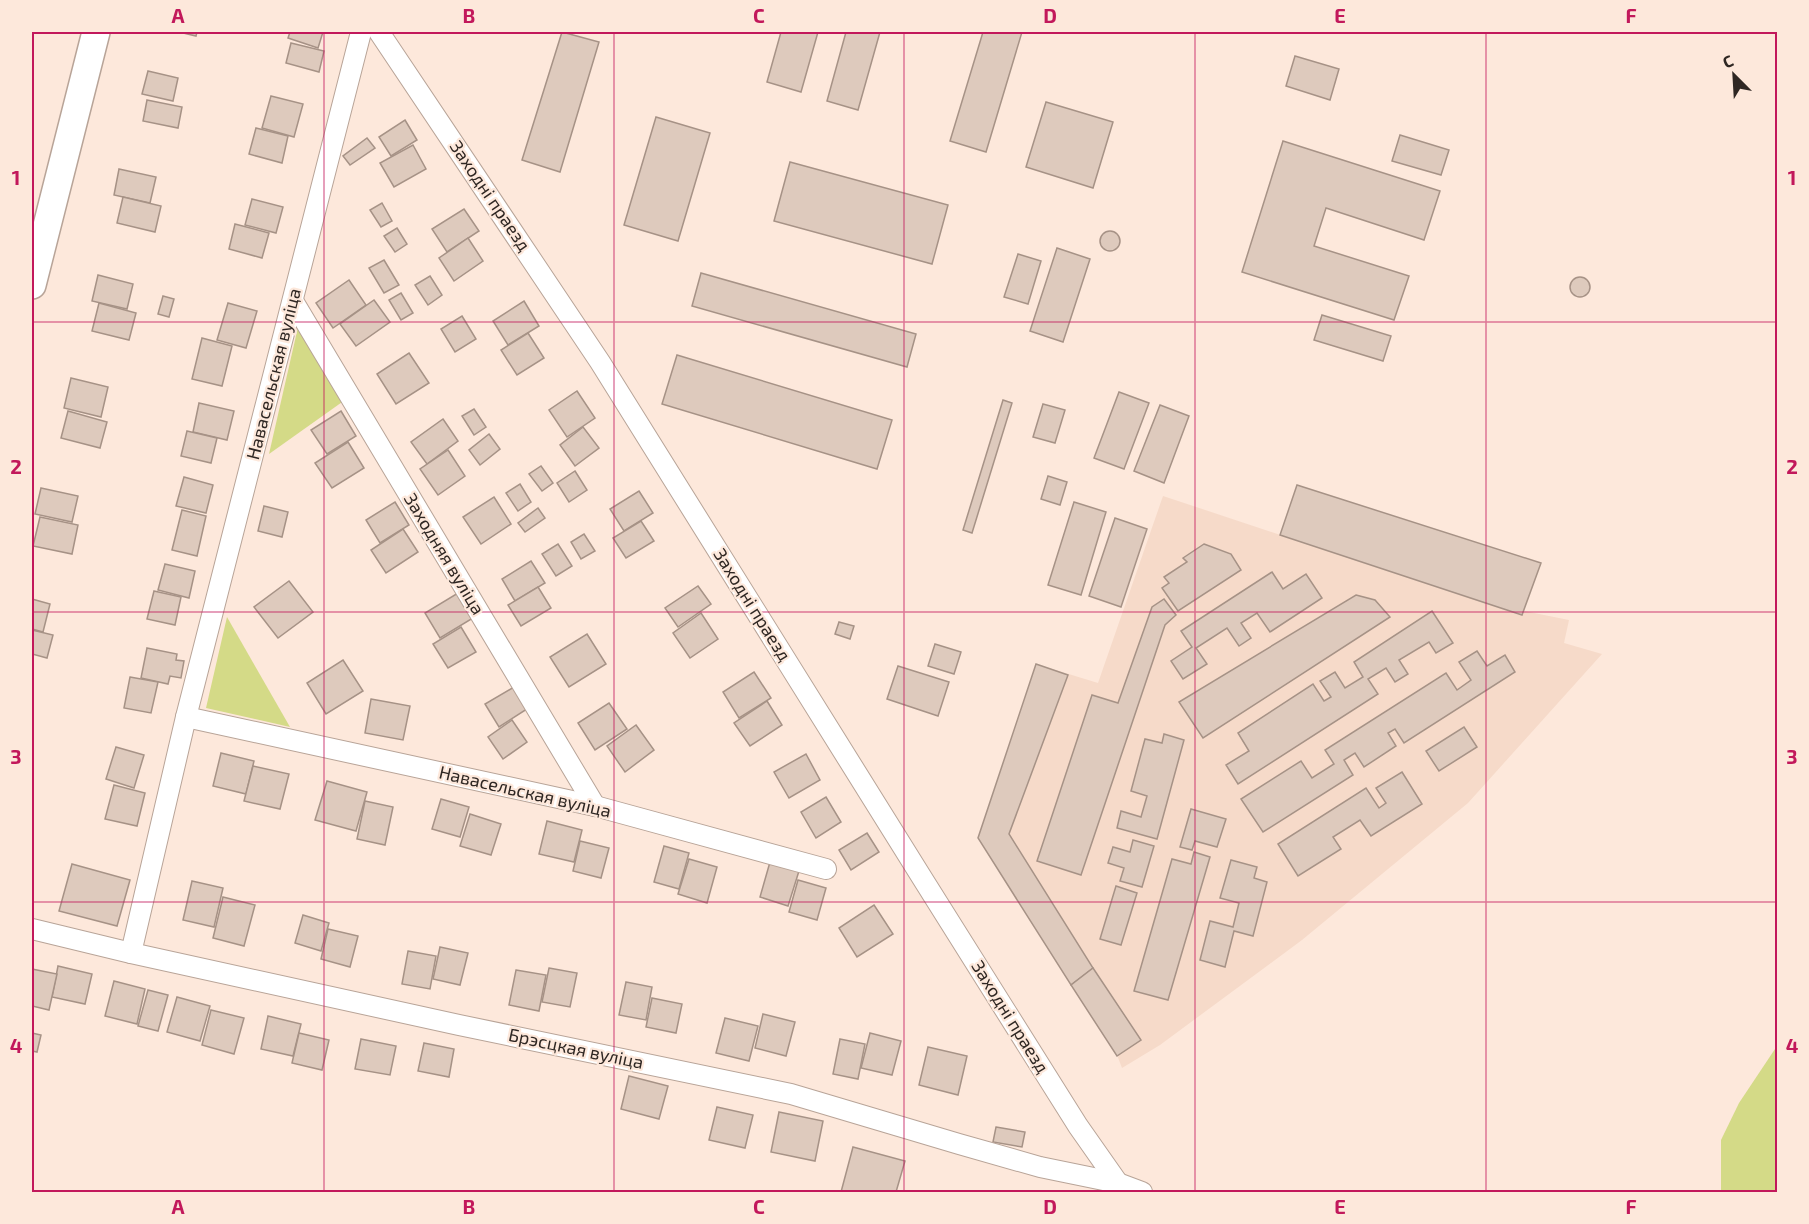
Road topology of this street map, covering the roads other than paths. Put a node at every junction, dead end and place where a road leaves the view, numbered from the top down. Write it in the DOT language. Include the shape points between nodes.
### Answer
graph roads {
  1 [pos="96,32"];
  2 [pos="362,32"];
  3 [pos="379,32"];
  4 [pos="32,285"];
  5 [pos="292,302"];
  6 [pos="186,717"];
  7 [pos="595,806"];
  8 [pos="826,869"];
  9 [pos="32,928"];
  10 [pos="132,953"];
  11 [pos="1118,1183"];
  12 [pos="1142,1192"];
  1 -- 4 [label="main road"];
  2 -- 5 [label="street, Навасельская вуліца"];
  3 -- 11 [label="street, Заходні праезд" via="600,362 1078,1126"];
  5 -- 6 [label="street, Навасельская вуліца"];
  5 -- 7 [label="street, Заходняя вуліца"];
  6 -- 7 [label="street, Навасельская вуліца"];
  6 -- 10 [label="street, Навасельская вуліца"];
  7 -- 8 [label="street, Навасельская вуліца"];
  9 -- 10 [label="street, Брэсцкая вуліца"];
  10 -- 11 [label="street, Брэсцкая вуліца" via="791,1094 1030,1164"];
  11 -- 12 [label="street, Брэсцкая вуліца"];
}
